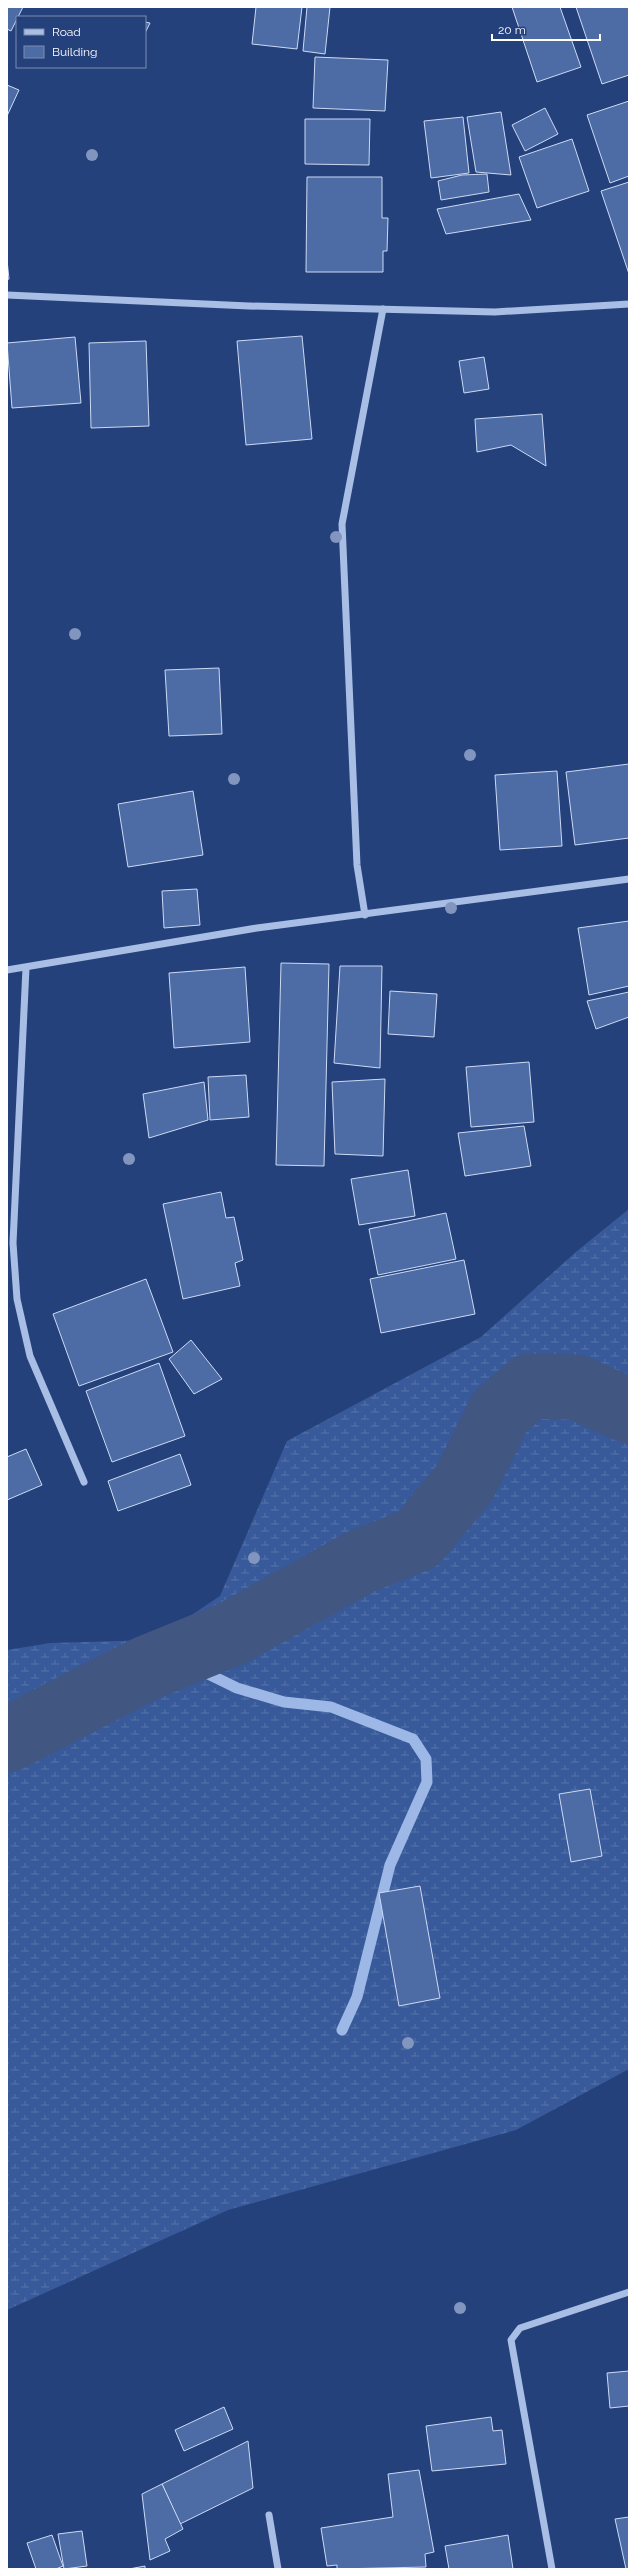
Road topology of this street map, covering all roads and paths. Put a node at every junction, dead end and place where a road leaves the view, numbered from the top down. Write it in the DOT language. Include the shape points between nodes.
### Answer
graph roads {
  1 [pos="7,295"];
  2 [pos="629,304"];
  3 [pos="383,309"];
  4 [pos="629,879"];
  5 [pos="365,915"];
  6 [pos="26,968"];
  7 [pos="7,970"];
  8 [pos="84,1482"];
  9 [pos="629,2292"];
  10 [pos="269,2515"];
  11 [pos="278,2569"];
  12 [pos="552,2569"];
  1 -- 3 [label="street"];
  2 -- 3 [label="street" via="495,312"];
  3 -- 5 [label="street" via="342,524 357,865"];
  4 -- 5 [label="street"];
  5 -- 6 [label="street" via="257,928"];
  6 -- 7 [label="street"];
  6 -- 8 [label="street" via="14,1229 17,1299 30,1356"];
  9 -- 12 [label="street" via="520,2328 511,2340"];
  10 -- 11 [label="street"];
}
